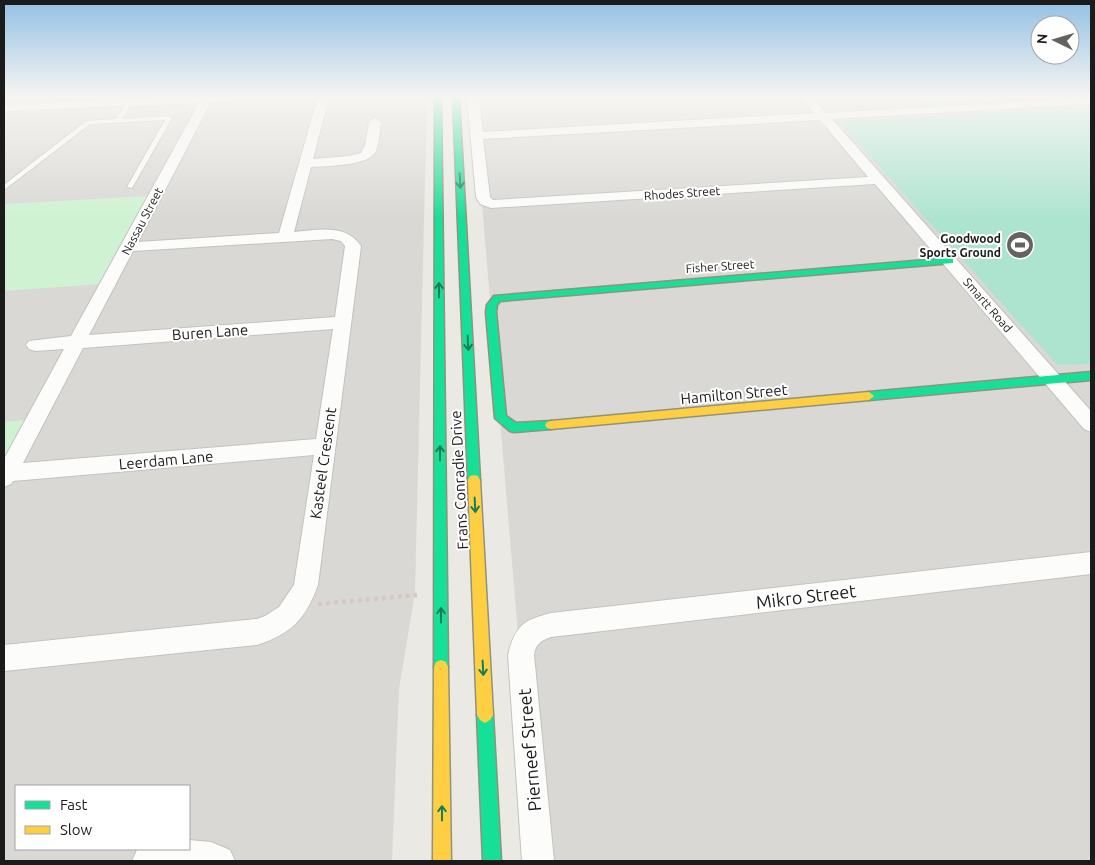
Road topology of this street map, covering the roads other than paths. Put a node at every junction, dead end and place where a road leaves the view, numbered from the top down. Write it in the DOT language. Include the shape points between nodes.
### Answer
graph roads {
  1 [pos="69,137"];
  2 [pos="159,137"];
  3 [pos="186,137"];
  4 [pos="311,137"];
  5 [pos="372,137"];
  6 [pos="438,137"];
  7 [pos="458,137"];
  8 [pos="478,137"];
  9 [pos="841,137"];
  10 [pos="304,163"];
  11 [pos="878,180"];
  12 [pos="130,187"];
  13 [pos="4,188"];
  14 [pos="284,237"];
  15 [pos="127,247"];
  16 [pos="950,262"];
  17 [pos="494,301"];
  18 [pos="343,322"];
  19 [pos="76,343"];
  20 [pos="35,345"];
  21 [pos="1091,376"];
  22 [pos="1053,380"];
  23 [pos="1091,424"];
  24 [pos="325,446"];
  25 [pos="5,475"];
  26 [pos="1091,563"];
  27 [pos="524,638"];
  28 [pos="4,658"];
  29 [pos="148,861"];
  30 [pos="219,861"];
  31 [pos="442,861"];
  32 [pos="492,861"];
  33 [pos="538,861"];
  1 -- 13 [label="lane"];
  2 -- 12 [label="lane"];
  3 -- 15 [label="street, Nassau Street"];
  4 -- 10 [label="street"];
  5 -- 10 [label="street" via="366,156"];
  31 -- 6 [label="main road, Frans Conradie Drive, one-way"];
  7 -- 32 [label="main road, Frans Conradie Drive, one-way"];
  8 -- 11 [label="street, Rhodes Street" via="483,196 487,203"];
  9 -- 11 [label="street, Smartt Road"];
  10 -- 14 [label="street"];
  11 -- 16 [label="street, Smartt Road"];
  14 -- 15 [label="street, Kasteel Crescent"];
  14 -- 18 [label="street, Kasteel Crescent" via="335,234 352,243"];
  15 -- 19 [label="street, Nassau Street"];
  16 -- 17 [label="main road, Fisher Street" via="515,296"];
  16 -- 22 [label="street, Smartt Road"];
  17 -- 22 [label="main road, Hamilton Street" via="491,312 501,418 514,428"];
  18 -- 19 [label="street, Buren Lane"];
  18 -- 24 [label="street, Kasteel Crescent"];
  19 -- 20 [label="street"];
  19 -- 25 [label="street, Nassau Street"];
  21 -- 22 [label="main road, Hamilton Street"];
  22 -- 23 [label="street, Smartt Road"];
  24 -- 25 [label="street, Leerdam Lane"];
  24 -- 28 [label="street, Kasteel Crescent" via="306,585 298,604 278,624 256,632"];
  26 -- 27 [label="street, Mikro Street" via="551,625 531,631"];
  27 -- 33 [label="street, Pierneef Street" via="521,655"];
  29 -- 30 [label="street" via="193,855 209,856"];
}
